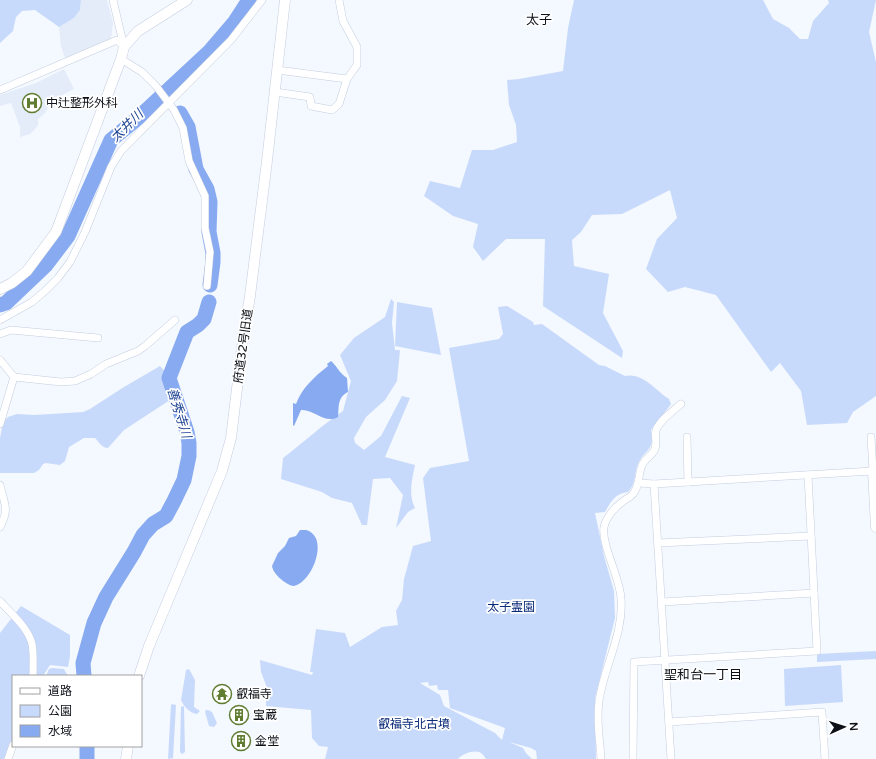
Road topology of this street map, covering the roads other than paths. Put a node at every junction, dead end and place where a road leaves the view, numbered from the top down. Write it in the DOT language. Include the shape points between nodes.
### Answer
graph roads {
  1 [pos="113,0"];
  2 [pos="187,0"];
  3 [pos="262,0"];
  4 [pos="285,0"];
  5 [pos="339,0"];
  6 [pos="124,47"];
  7 [pos="121,59"];
  8 [pos="277,70"];
  9 [pos="347,79"];
  10 [pos="0,90"];
  11 [pos="275,92"];
  12 [pos="167,102"];
  13 [pos="207,286"];
  14 [pos="0,289"];
  15 [pos="0,320"];
  16 [pos="175,320"];
  17 [pos="0,334"];
  18 [pos="98,338"];
  19 [pos="0,360"];
  20 [pos="14,377"];
  21 [pos="681,404"];
  22 [pos="0,424"];
  23 [pos="687,436"];
  24 [pos="871,437"];
  25 [pos="874,471"];
  26 [pos="808,475"];
  27 [pos="688,482"];
  28 [pos="639,483"];
  29 [pos="0,484"];
  30 [pos="654,484"];
  31 [pos="0,527"];
  32 [pos="876,527"];
  33 [pos="811,536"];
  34 [pos="658,543"];
  35 [pos="814,593"];
  36 [pos="0,601"];
  37 [pos="662,602"];
  38 [pos="666,660"];
  39 [pos="33,675"];
  40 [pos="139,675"];
  41 [pos="669,722"];
  42 [pos="12,747"];
  43 [pos="128,747"];
  44 [pos="8,759"];
  45 [pos="126,759"];
  46 [pos="601,759"];
  47 [pos="633,759"];
  48 [pos="671,759"];
  49 [pos="825,759"];
  1 -- 6 [label="street"];
  2 -- 6 [label="street" via="138,31"];
  3 -- 12 [label="street" via="230,40"];
  4 -- 8 [label="street, 府道32号旧道"];
  5 -- 9 [label="street" via="343,21 357,47 357,65"];
  6 -- 7 [label="street"];
  6 -- 10 [label="street" via="116,40"];
  7 -- 12 [label="street" via="142,72"];
  7 -- 14 [label="street" via="56,232 27,271"];
  8 -- 9 [label="street"];
  8 -- 11 [label="street, 府道32号旧道"];
  9 -- 11 [label="street" via="340,104 332,110 311,106 310,98"];
  11 -- 40 [label="street, 府道32号旧道" via="231,438 222,471"];
  12 -- 13 [label="street" via="183,128 189,161 205,196 205,228 210,252"];
  12 -- 15 [label="street" via="121,151 111,167 81,240 58,278 32,302"];
  16 -- 20 [label="street" via="138,351 106,364 75,381"];
  17 -- 18 [label="street" via="11,330"];
  19 -- 20 [label="street"];
  20 -- 22 [label="street"];
  21 -- 28 [label="street" via="657,430 655,450 644,461"];
  23 -- 27 [label="street"];
  24 -- 25 [label="street"];
  25 -- 26 [label="street"];
  25 -- 32 [label="street"];
  26 -- 27 [label="street"];
  26 -- 33 [label="street"];
  27 -- 30 [label="street"];
  28 -- 30 [label="street"];
  28 -- 46 [label="street" via="633,494 614,510 604,526 605,541 620,587 622,605 620,626 599,702"];
  29 -- 31 [label="street" via="6,504 6,517"];
  30 -- 34 [label="street"];
  33 -- 34 [label="street"];
  33 -- 35 [label="street"];
  34 -- 37 [label="street"];
  35 -- 37 [label="street"];
  35 -- 38 [label="street" via="817,651"];
  36 -- 39 [label="street" via="29,635"];
  37 -- 38 [label="street"];
  38 -- 41 [label="street"];
  38 -- 47 [label="street" via="634,662"];
  41 -- 48 [label="street"];
  41 -- 49 [label="street" via="822,712"];
  42 -- 44 [label="street"];
  43 -- 45 [label="street"];
}
